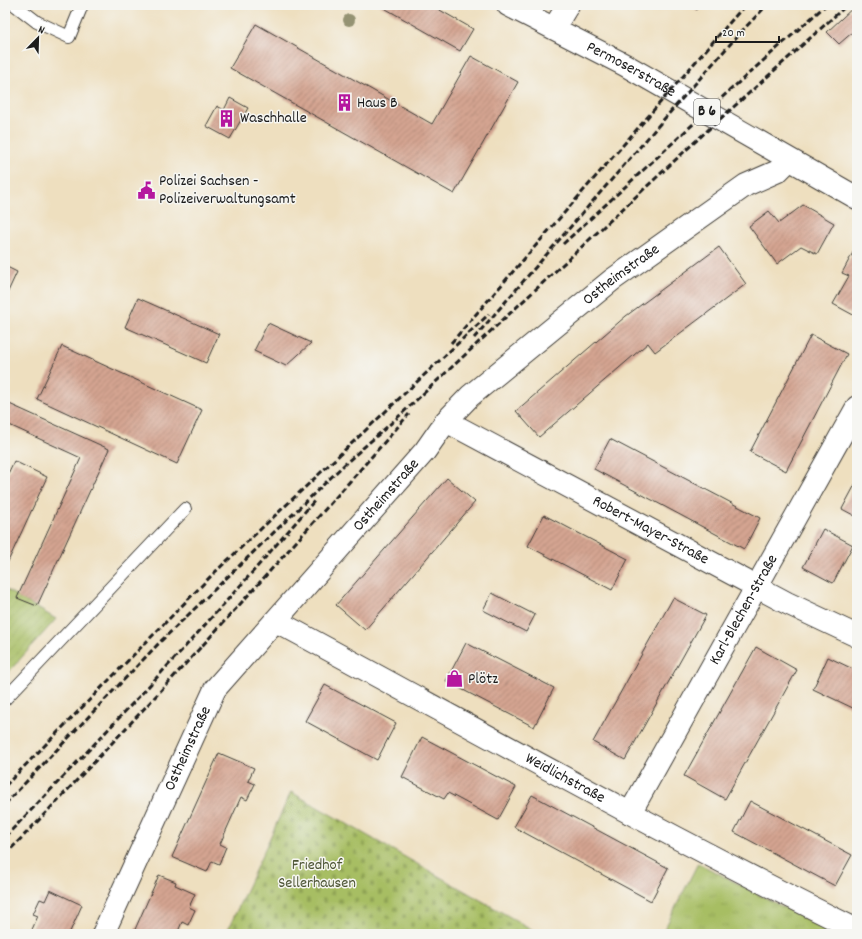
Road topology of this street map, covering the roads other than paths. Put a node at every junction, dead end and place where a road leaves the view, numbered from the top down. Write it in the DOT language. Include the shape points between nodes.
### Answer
graph roads {
  1 [pos="15,5"];
  2 [pos="82,5"];
  3 [pos="508,5"];
  4 [pos="568,5"];
  5 [pos="554,28"];
  6 [pos="788,160"];
  7 [pos="857,198"];
  8 [pos="857,406"];
  9 [pos="446,421"];
  10 [pos="185,509"];
  11 [pos="757,586"];
  12 [pos="276,622"];
  13 [pos="857,636"];
  14 [pos="5,699"];
  15 [pos="630,813"];
  16 [pos="857,930"];
  17 [pos="103,934"];
  1 -- 2 [label="lane" via="37,22 69,37"];
  3 -- 5 [label="street, Permoserstraße / B 6"];
  4 -- 5 [label="street"];
  5 -- 6 [label="street, Permoserstraße / B 6" via="625,65"];
  6 -- 7 [label="street, Permoserstraße / B 6"];
  6 -- 9 [label="street, Ostheimstraße" via="778,171 746,185 612,280 470,396"];
  8 -- 11 [label="street, Karl-Blechen-Straße"];
  9 -- 11 [label="street, Robert-Mayer-Straße"];
  9 -- 12 [label="street, Ostheimstraße" via="424,451"];
  10 -- 14 [label="lane"];
  11 -- 13 [label="street, Robert-Mayer-Straße"];
  11 -- 15 [label="street, Karl-Blechen-Straße"];
  12 -- 15 [label="street, Weidlichstraße"];
  12 -- 17 [label="street, Ostheimstraße" via="215,689"];
  15 -- 16 [label="street, Weidlichstraße"];
}
